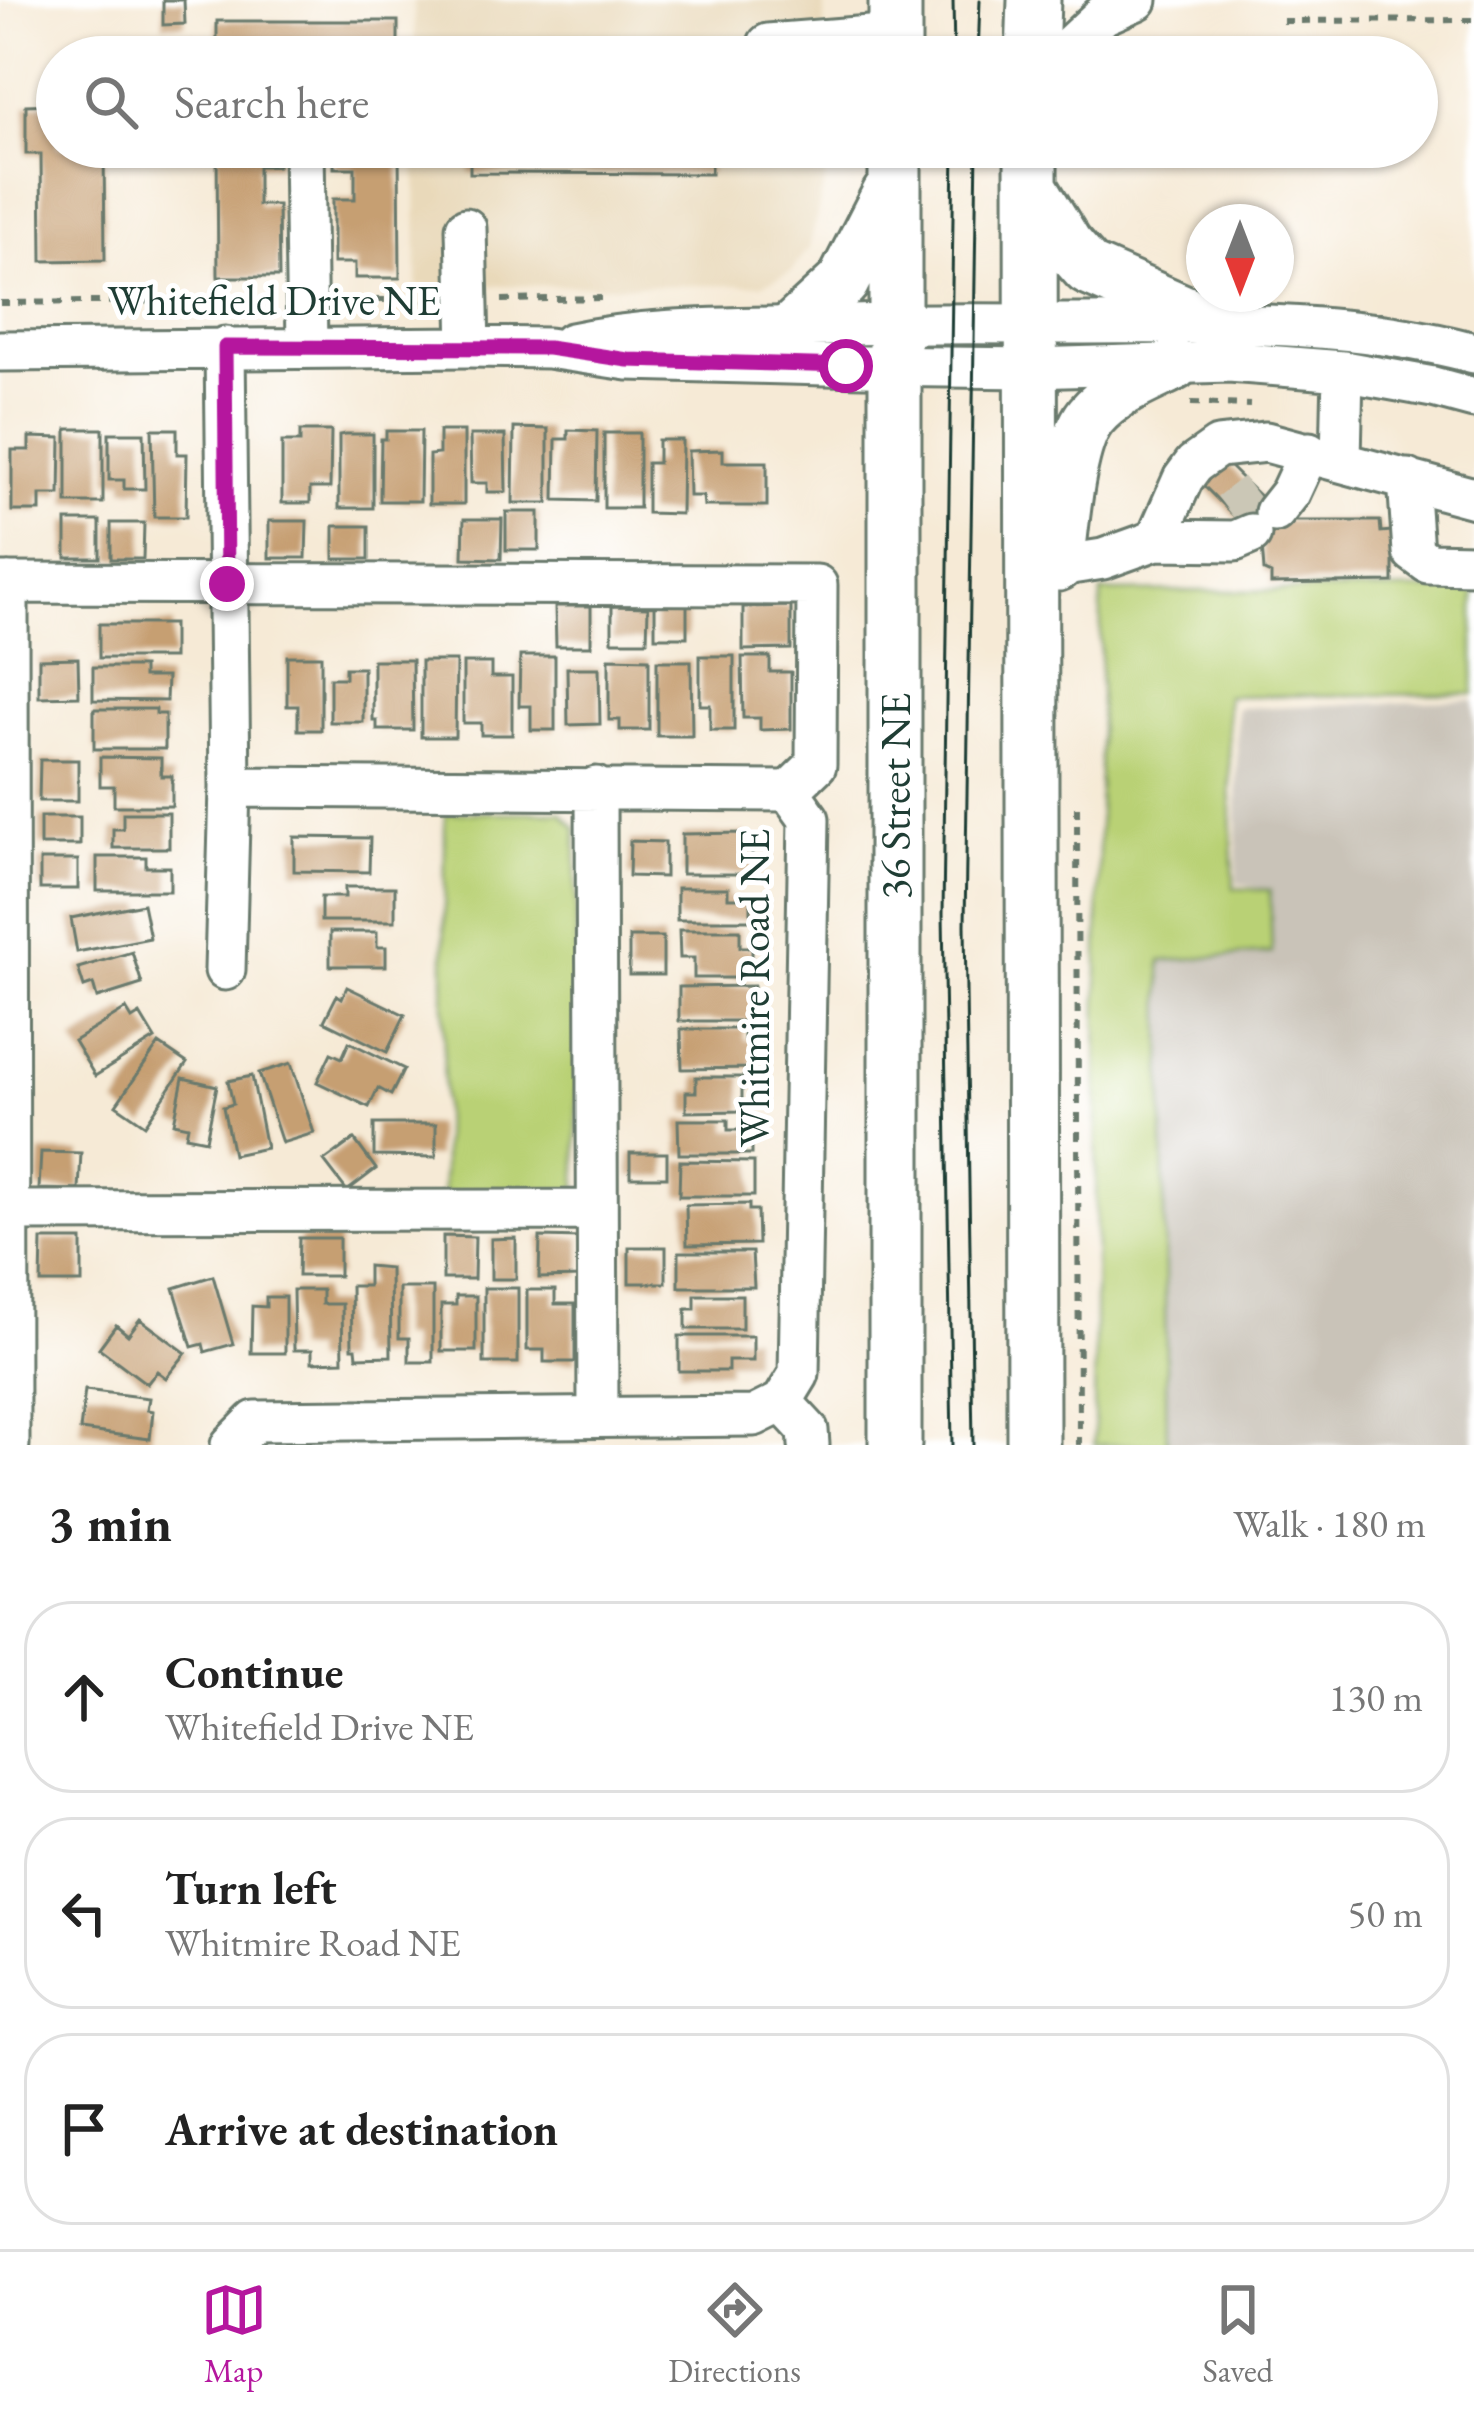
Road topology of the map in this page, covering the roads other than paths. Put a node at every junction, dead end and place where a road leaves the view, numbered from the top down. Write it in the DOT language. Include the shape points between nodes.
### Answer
graph roads {
  1 [pos="1034,0"];
  2 [pos="1137,0"];
  3 [pos="895,30"];
  4 [pos="841,36"];
  5 [pos="1033,36"];
  6 [pos="1080,36"];
  7 [pos="304,168"];
  8 [pos="892,168"];
  9 [pos="895,168"];
  10 [pos="1031,168"];
  11 [pos="1031,168"];
  12 [pos="466,228"];
  13 [pos="1211,323"];
  14 [pos="795,326"];
  15 [pos="895,345"];
  16 [pos="1032,346"];
  17 [pos="225,347"];
  18 [pos="307,347"];
  19 [pos="470,347"];
  20 [pos="548,348"];
  21 [pos="0,350"];
  22 [pos="1474,353"];
  23 [pos="1343,371"];
  24 [pos="1179,384"];
  25 [pos="1474,398"];
  26 [pos="1325,456"];
  27 [pos="1408,479"];
  28 [pos="1474,498"];
  29 [pos="1156,539"];
  30 [pos="1474,564"];
  31 [pos="1058,566"];
  32 [pos="4,584"];
  33 [pos="227,584"];
  34 [pos="1032,639"];
  35 [pos="230,787"];
  36 [pos="596,787"];
  37 [pos="789,791"];
  38 [pos="225,970"];
  39 [pos="595,1210"];
  40 [pos="7,1211"];
  41 [pos="782,1402"];
  42 [pos="598,1416"];
  43 [pos="9,1445"];
  44 [pos="231,1445"];
  45 [pos="809,1445"];
  46 [pos="896,1445"];
  47 [pos="1033,1445"];
  1 -- 5 [label="main road"];
  2 -- 6 [label="street"];
  3 -- 4 [label="street"];
  7 -- 18 [label="street"];
  8 -- 14 [label="main road" via="843,281"];
  9 -- 15 [label="main road, 36 Street NE"];
  10 -- 13 [label="main road" via="1066,244 1088,269"];
  11 -- 16 [label="main road"];
  12 -- 19 [label="street"];
  13 -- 16 [label="street"];
  13 -- 22 [label="street" via="1406,338"];
  14 -- 15 [label="street, Whitefield Drive NE"];
  14 -- 20 [label="street, Whitefield Drive NE" via="631,330"];
  15 -- 16 [label="street"];
  15 -- 20 [label="street, Whitefield Drive NE" via="628,360"];
  15 -- 46 [label="main road, 36 Street NE"];
  16 -- 24 [label="street"];
  16 -- 34 [label="main road"];
  17 -- 18 [label="street, Whitefield Drive NE"];
  17 -- 21 [label="street, Whitefield Drive NE"];
  17 -- 33 [label="street"];
  18 -- 19 [label="street, Whitefield Drive NE"];
  19 -- 20 [label="street, Whitefield Drive NE"];
  23 -- 24 [label="street" via="1229,362"];
  23 -- 25 [label="street"];
  23 -- 26 [label="street"];
  24 -- 31 [label="main road" via="1118,393 1089,418 1071,469"];
  26 -- 27 [label="street"];
  26 -- 29 [label="street" via="1253,512 1235,541"];
  26 -- 29 [label="street" via="1266,442 1218,447 1183,479"];
  27 -- 28 [label="street"];
  27 -- 30 [label="street" via="1413,552 1428,563"];
  29 -- 31 [label="street"];
  31 -- 34 [label="main road"];
  32 -- 33 [label="street"];
  32 -- 40 [label="street"];
  33 -- 35 [label="street"];
  33 -- 37 [label="street" via="817,585 816,765"];
  34 -- 47 [label="main road"];
  35 -- 36 [label="street, Whitmire Road NE"];
  35 -- 38 [label="street"];
  36 -- 37 [label="street, Whitmire Road NE"];
  36 -- 39 [label="street"];
  37 -- 41 [label="street, Whitmire Road NE" via="808,819 799,1374"];
  39 -- 40 [label="street"];
  39 -- 42 [label="street"];
  40 -- 43 [label="street"];
  41 -- 42 [label="street" via="754,1416"];
  41 -- 45 [label="street" via="808,1430"];
  42 -- 44 [label="street" via="255,1420"];
}
